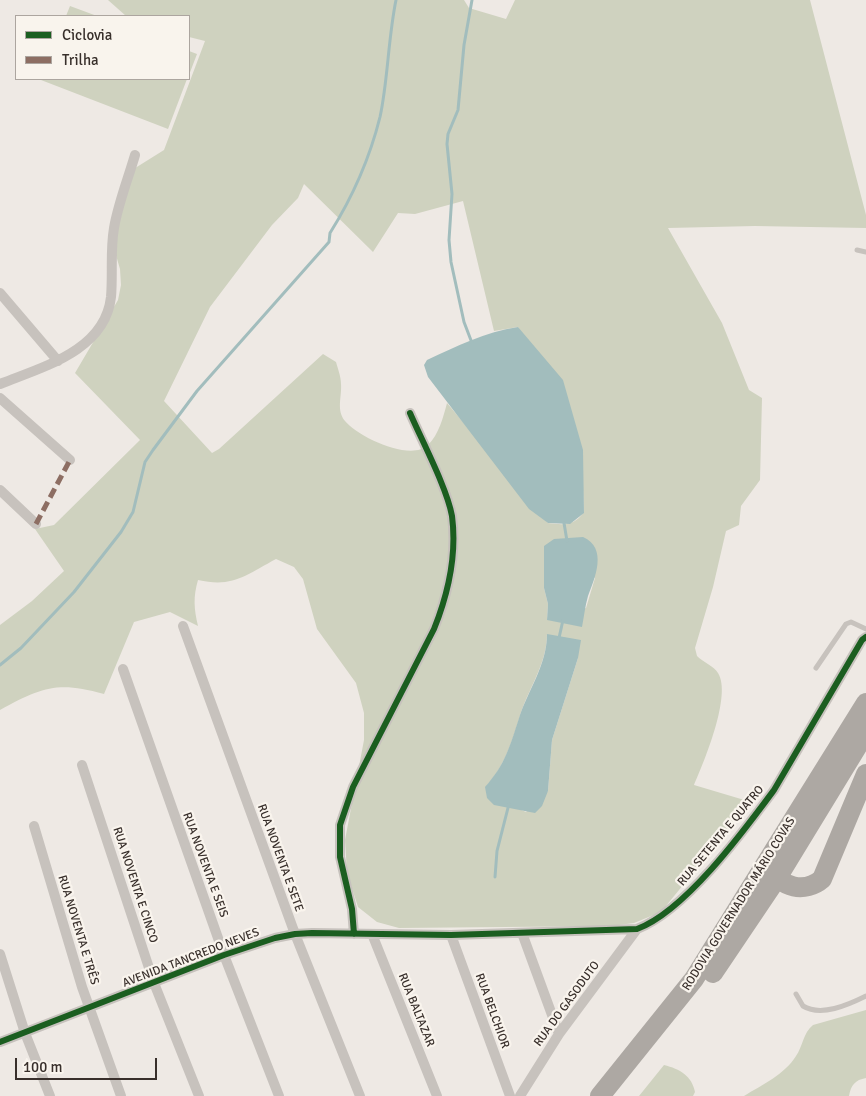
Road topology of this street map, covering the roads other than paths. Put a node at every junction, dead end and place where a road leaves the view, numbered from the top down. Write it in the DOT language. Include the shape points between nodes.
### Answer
graph roads {
  1 [pos="135,155"];
  2 [pos="857,250"];
  3 [pos="866,252"];
  4 [pos="0,293"];
  5 [pos="58,361"];
  6 [pos="0,384"];
  7 [pos="0,398"];
  8 [pos="410,413"];
  9 [pos="70,460"];
  10 [pos="0,490"];
  11 [pos="36,524"];
  12 [pos="183,626"];
  13 [pos="866,629"];
  14 [pos="866,637"];
  15 [pos="816,668"];
  16 [pos="123,669"];
  17 [pos="866,703"];
  18 [pos="866,732"];
  19 [pos="82,766"];
  20 [pos="866,774"];
  21 [pos="34,826"];
  22 [pos="772,852"];
  23 [pos="777,878"];
  24 [pos="637,929"];
  25 [pos="522,933"];
  26 [pos="295,934"];
  27 [pos="354,934"];
  28 [pos="372,934"];
  29 [pos="451,935"];
  30 [pos="0,954"];
  31 [pos="224,955"];
  32 [pos="154,983"];
  33 [pos="796,994"];
  34 [pos="866,996"];
  35 [pos="89,1009"];
  36 [pos="25,1033"];
  37 [pos="560,1034"];
  38 [pos="0,1042"];
  39 [pos="50,1096"];
  40 [pos="122,1096"];
  41 [pos="199,1096"];
  42 [pos="279,1096"];
  43 [pos="360,1096"];
  44 [pos="437,1096"];
  45 [pos="510,1096"];
  46 [pos="520,1096"];
  47 [pos="600,1096"];
  48 [pos="616,1096"];
  1 -- 5 [label="street" via="114,227 110,299 103,323 87,342"];
  2 -- 3 [label="lane"];
  4 -- 5 [label="street"];
  5 -- 6 [label="street"];
  7 -- 9 [label="street"];
  8 -- 27 [label="street" via="452,515 452,562 443,607 434,629 353,787 340,825 340,857 352,909"];
  10 -- 11 [label="street"];
  12 -- 26 [label="street, RUA NOVENTA E SETE"];
  13 -- 15 [label="lane" via="851,622 846,624"];
  14 -- 24 [label="street, RUA SETENTA E QUATRO" via="758,813 688,893 658,920"];
  16 -- 31 [label="street, RUA NOVENTA E SEIS"];
  17 -- 22 [label="highway, RODOVIA GOVERNADOR MÁRIO COVAS"];
  18 -- 23 [label="highway, RODOVIA GOVERNADOR MÁRIO COVAS"];
  19 -- 32 [label="street, RUA NOVENTA E CINCO"];
  20 -- 23 [label="highway" via="822,879 814,886 802,888 790,886"];
  21 -- 35 [label="street, RUA NOVENTA E TRÊS"];
  22 -- 23 [label="highway"];
  22 -- 47 [label="highway, RODOVIA GOVERNADOR MÁRIO COVAS" via="694,979"];
  23 -- 48 [label="highway, RODOVIA GOVERNADOR MÁRIO COVAS" via="703,988"];
  24 -- 25 [label="street, AVENIDA TANCREDO NEVES"];
  24 -- 37 [label="street, RUA DO GASODUTO"];
  25 -- 29 [label="street, AVENIDA TANCREDO NEVES"];
  25 -- 37 [label="street"];
  26 -- 27 [label="street, AVENIDA TANCREDO NEVES"];
  26 -- 31 [label="street, AVENIDA TANCREDO NEVES"];
  26 -- 43 [label="street, RUA NOVENTA E SETE"];
  27 -- 28 [label="street, AVENIDA TANCREDO NEVES"];
  28 -- 29 [label="street, AVENIDA TANCREDO NEVES"];
  28 -- 44 [label="street, RUA BALTAZAR"];
  29 -- 45 [label="street, RUA BELCHIOR"];
  30 -- 36 [label="street"];
  31 -- 32 [label="street, AVENIDA TANCREDO NEVES"];
  31 -- 42 [label="street, RUA NOVENTA E SEIS"];
  32 -- 35 [label="street, AVENIDA TANCREDO NEVES"];
  32 -- 41 [label="street, RUA NOVENTA E CINCO"];
  33 -- 34 [label="lane" via="803,1006 817,1011"];
  35 -- 36 [label="street, AVENIDA TANCREDO NEVES"];
  35 -- 40 [label="street, RUA NOVENTA E TRÊS"];
  36 -- 38 [label="street, AVENIDA TANCREDO NEVES"];
  36 -- 39 [label="street"];
  37 -- 46 [label="street, RUA DO GASODUTO"];
}
